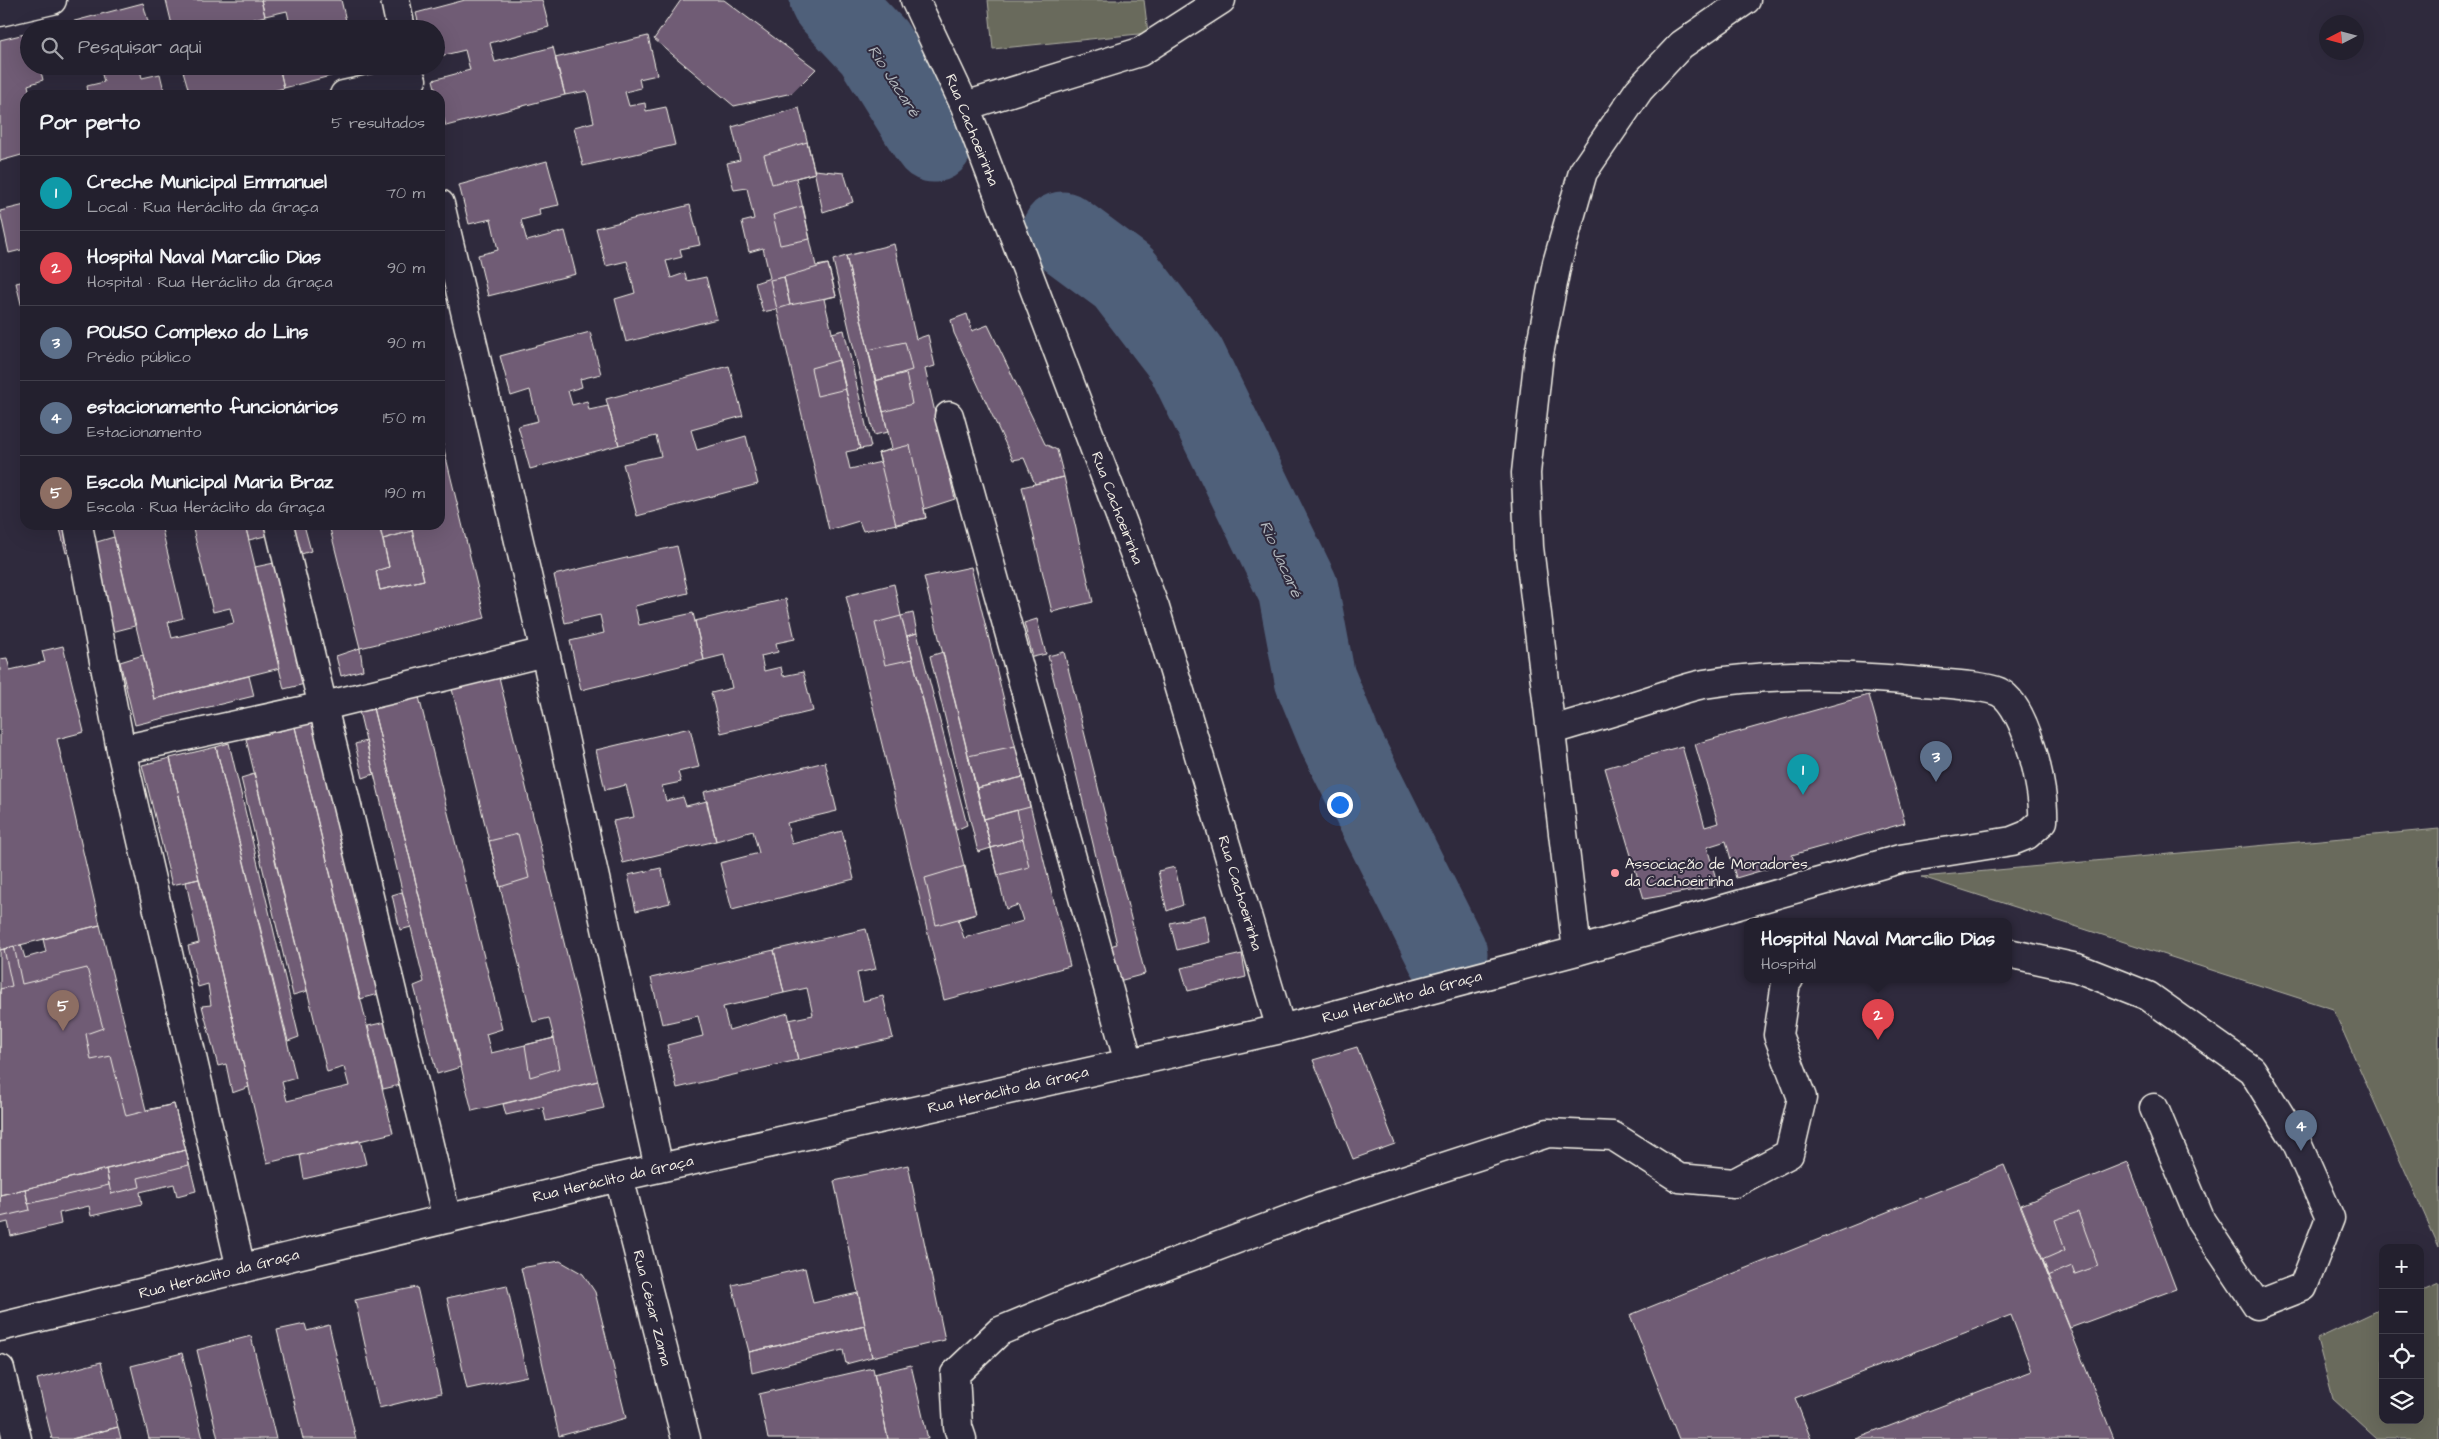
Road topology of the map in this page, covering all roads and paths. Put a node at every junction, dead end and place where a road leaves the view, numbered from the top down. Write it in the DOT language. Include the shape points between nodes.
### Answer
graph roads {
  1 [pos="52,0"];
  2 [pos="395,0"];
  3 [pos="915,0"];
  4 [pos="1221,0"];
  5 [pos="1731,4"];
  6 [pos="0,12"];
  7 [pos="400,20"];
  8 [pos="412,80"];
  9 [pos="367,90"];
  10 [pos="965,106"];
  11 [pos="445,247"];
  12 [pos="950,416"];
  13 [pos="79,530"];
  14 [pos="280,530"];
  15 [pos="545,652"];
  16 [pos="324,706"];
  17 [pos="1552,730"];
  18 [pos="121,750"];
  19 [pos="1577,951"];
  20 [pos="2012,954"];
  21 [pos="1786,983"];
  22 [pos="1281,1029"];
  23 [pos="1129,1063"];
  24 [pos="2154,1108"];
  25 [pos="659,1168"];
  26 [pos="619,1177"];
  27 [pos="447,1219"];
  28 [pos="240,1269"];
  29 [pos="0,1327"];
  30 [pos="0,1369"];
  31 [pos="17,1439"];
  32 [pos="686,1439"];
  33 [pos="962,1439"];
  1 -- 6 [label="street"];
  2 -- 7 [label="street"];
  3 -- 10 [label="street, Rua Cachoeirinha"];
  4 -- 10 [label="street" via="1140,52"];
  5 -- 17 [label="street" via="1681,45 1633,98 1583,172 1557,263 1540,354 1526,473 1529,547"];
  8 -- 9 [label="street"];
  10 -- 22 [label="street, Rua Cachoeirinha" via="1155,608"];
  11 -- 15 [label="street"];
  12 -- 23 [label="street"];
  13 -- 18 [label="street"];
  14 -- 16 [label="street"];
  15 -- 16 [label="street"];
  15 -- 25 [label="street"];
  16 -- 18 [label="street"];
  16 -- 27 [label="street"];
  17 -- 19 [label="street"];
  17 -- 19 [label="street, Rua Heráclito da Graça" via="1703,684 1779,677 1866,677 1974,687 1999,692 2012,705 2026,731 2044,806 2042,821 2036,828 2012,841 1900,859"];
  18 -- 28 [label="street"];
  19 -- 22 [label="street, Rua Heráclito da Graça"];
  20 -- 24 [label="street" via="2078,968 2148,996 2252,1070 2296,1141 2330,1218 2303,1287 2257,1305 2201,1221"];
  21 -- 33 [label="street" via="1778,1035 1802,1098 1789,1154 1734,1182 1688,1179 1679,1178 1613,1136 1548,1133 1354,1196 1000,1331 955,1374 958,1427"];
  22 -- 23 [label="street, Rua Heráclito da Graça"];
  23 -- 25 [label="street, Rua Heráclito da Graça"];
  25 -- 26 [label="street, Rua Heráclito da Graça"];
  26 -- 27 [label="street, Rua Heráclito da Graça"];
  26 -- 32 [label="street, Rua César Zama"];
  27 -- 28 [label="street, Rua Heráclito da Graça"];
  28 -- 29 [label="street, Rua Heráclito da Graça"];
  30 -- 31 [label="street"];
}
